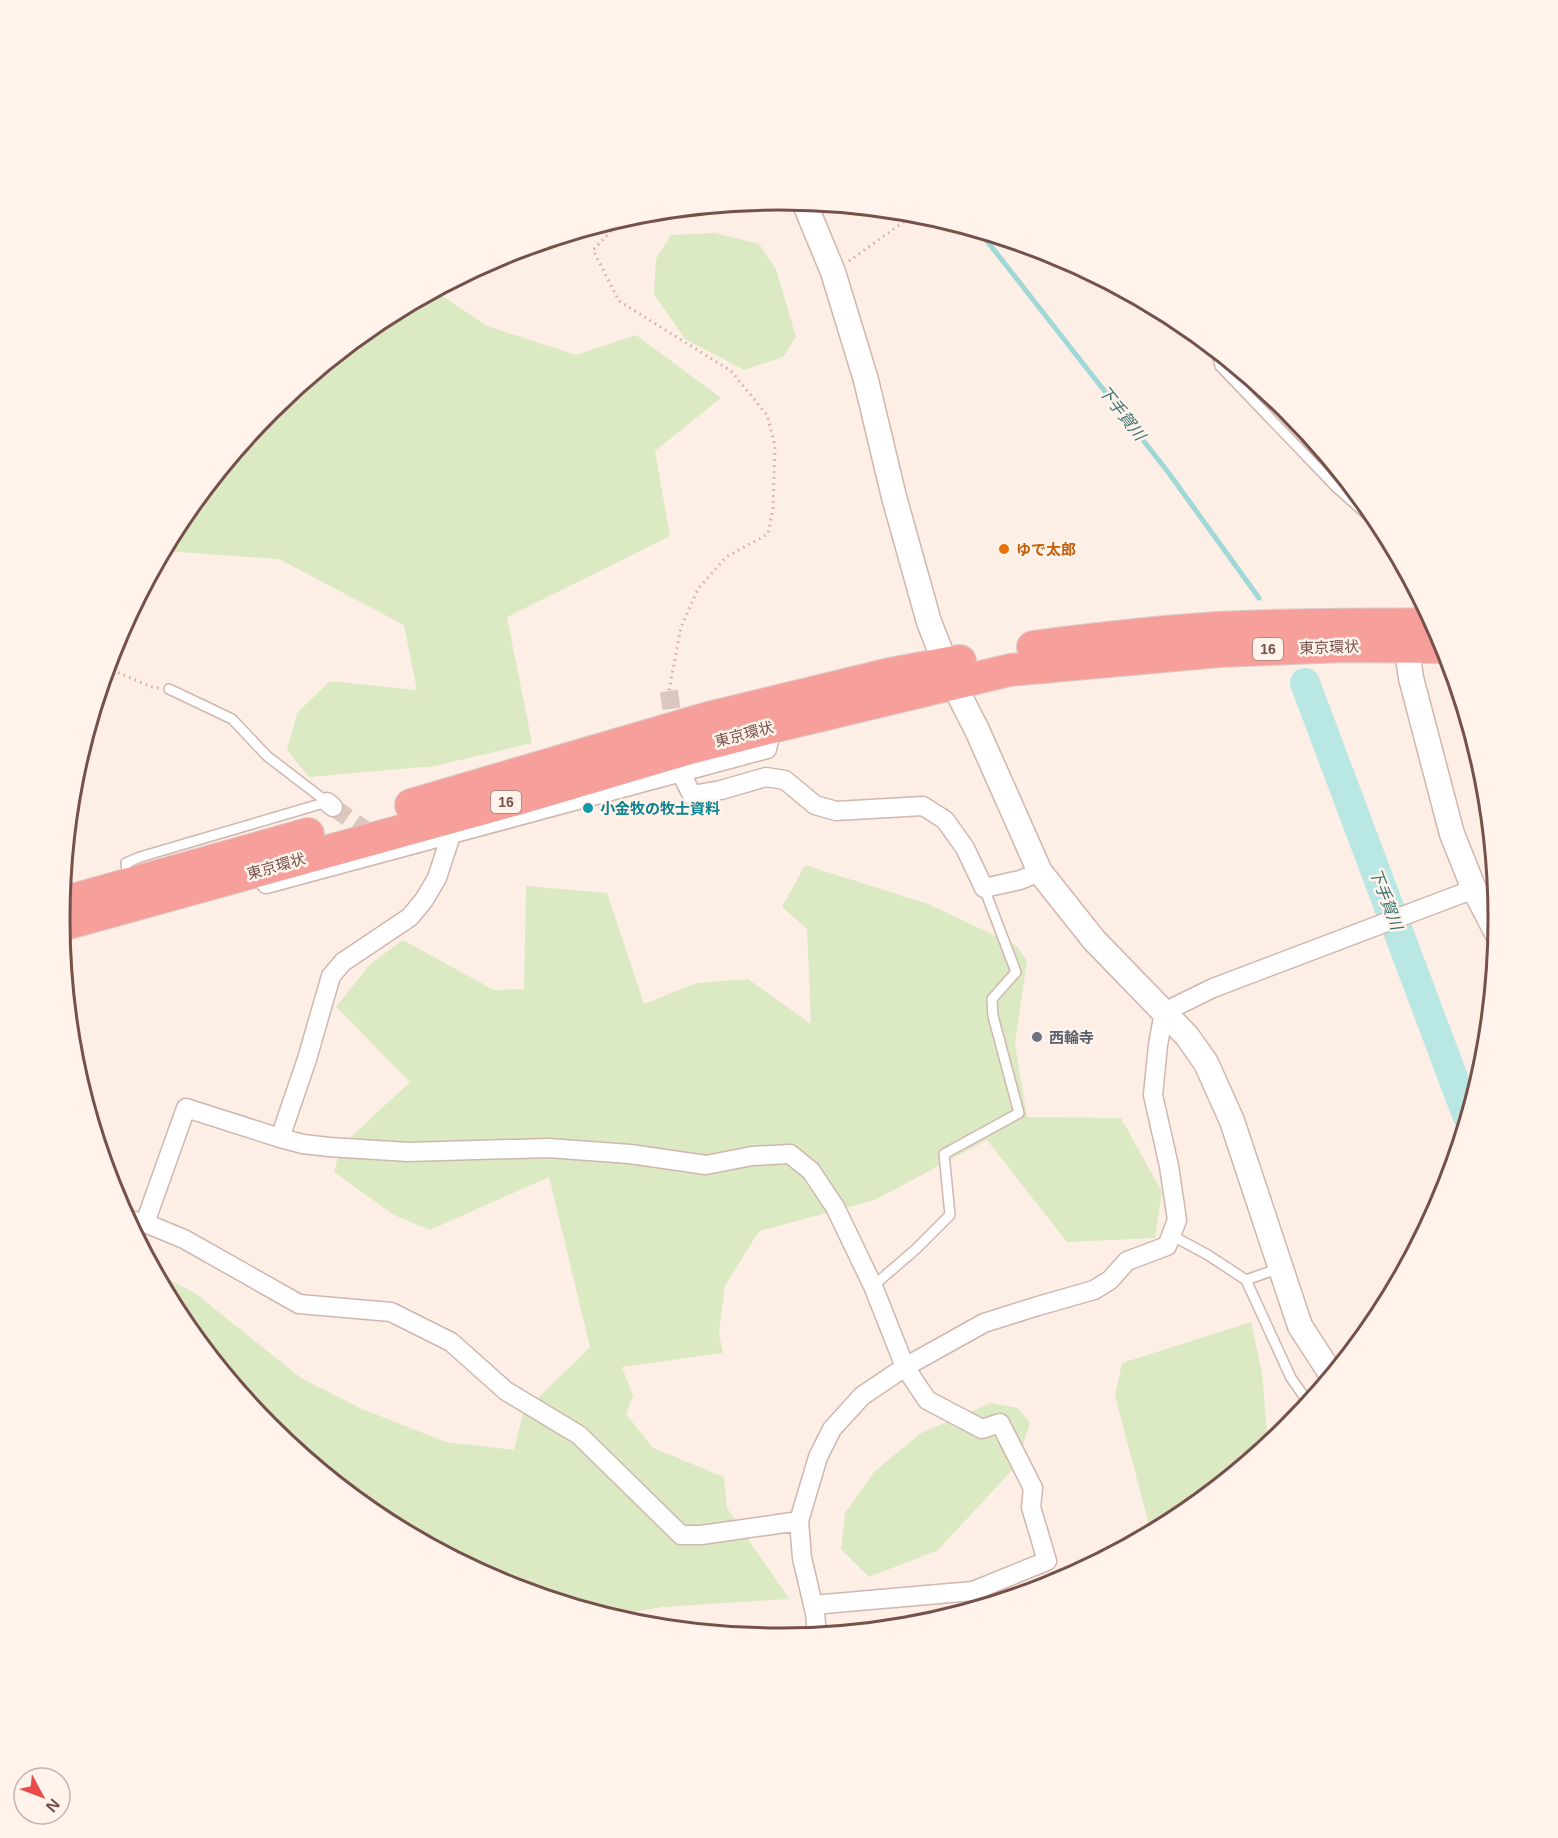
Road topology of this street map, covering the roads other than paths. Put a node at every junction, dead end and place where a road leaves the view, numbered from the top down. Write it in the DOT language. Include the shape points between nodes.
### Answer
graph roads {
  1 [pos="808,211"];
  2 [pos="1220,365"];
  3 [pos="1348,498"];
  4 [pos="1414,631"];
  5 [pos="1430,640"];
  6 [pos="950,674"];
  7 [pos="169,689"];
  8 [pos="772,727"];
  9 [pos="680,771"];
  10 [pos="514,788"];
  11 [pos="451,835"];
  12 [pos="1040,872"];
  13 [pos="129,883"];
  14 [pos="178,885"];
  15 [pos="984,888"];
  16 [pos="1474,889"];
  17 [pos="71,900"];
  18 [pos="1488,915"];
  19 [pos="70,922"];
  20 [pos="1164,1012"];
  21 [pos="280,1138"];
  22 [pos="138,1220"];
  23 [pos="140,1223"];
  24 [pos="1171,1235"];
  25 [pos="1280,1268"];
  26 [pos="1246,1280"];
  27 [pos="873,1286"];
  28 [pos="905,1367"];
  29 [pos="1327,1368"];
  30 [pos="1303,1395"];
  31 [pos="799,1521"];
  32 [pos="813,1605"];
  33 [pos="816,1626"];
  1 -- 6 [label="street" via="833,272 866,380 929,622"];
  2 -- 3 [label="lane"];
  4 -- 5 [label="highway, 東京環状 / 16"];
  4 -- 6 [label="highway, 東京環状 / 16" via="1345,646 1220,651"];
  4 -- 16 [label="street" via="1411,678 1452,834"];
  6 -- 8 [label="highway, 東京環状 / 16"];
  6 -- 10 [label="highway, 東京環状 / 16" via="890,674 708,718"];
  6 -- 12 [label="street"];
  7 -- 13 [label="lane" via="232,719 267,756 330,805 126,863"];
  8 -- 9 [label="street" via="767,749"];
  8 -- 10 [label="highway, 東京環状 / 16"];
  9 -- 11 [label="street"];
  9 -- 15 [label="street" via="692,795 766,777 785,780 815,805 836,811 923,806 945,820 965,848"];
  10 -- 14 [label="highway, 東京環状 / 16"];
  11 -- 14 [label="street" via="199,901"];
  11 -- 21 [label="street" via="437,878 417,909 343,962 331,976"];
  12 -- 15 [label="street"];
  12 -- 20 [label="street" via="1094,940"];
  13 -- 14 [label="highway, 東京環状 / 16"];
  13 -- 17 [label="highway, 東京環状 / 16"];
  14 -- 19 [label="highway, 東京環状 / 16"];
  15 -- 27 [label="lane" via="1016,972 992,999 1019,1113 944,1154 950,1215"];
  16 -- 18 [label="street"];
  16 -- 20 [label="street" via="1213,988"];
  20 -- 24 [label="street" via="1153,1095 1177,1220"];
  20 -- 25 [label="street" via="1206,1062 1232,1121"];
  21 -- 22 [label="street" via="186,1108"];
  21 -- 27 [label="street" via="303,1144 408,1152 548,1148 706,1165 790,1154 811,1171 835,1207"];
  23 -- 31 [label="street" via="183,1239 298,1304 391,1312 451,1342 506,1391 579,1435 681,1534 701,1535"];
  24 -- 26 [label="lane"];
  24 -- 28 [label="street" via="1167,1246 1127,1261 1110,1280 1094,1290 984,1323"];
  25 -- 26 [label="lane"];
  25 -- 29 [label="street" via="1300,1326"];
  26 -- 30 [label="lane" via="1290,1378"];
  27 -- 28 [label="street"];
  28 -- 31 [label="street" via="862,1396 832,1429 819,1456"];
  28 -- 32 [label="street" via="927,1400 982,1429 1000,1423 1033,1488 1031,1507 1047,1561 974,1591"];
  31 -- 32 [label="street" via="802,1558"];
  32 -- 33 [label="street"];
}
